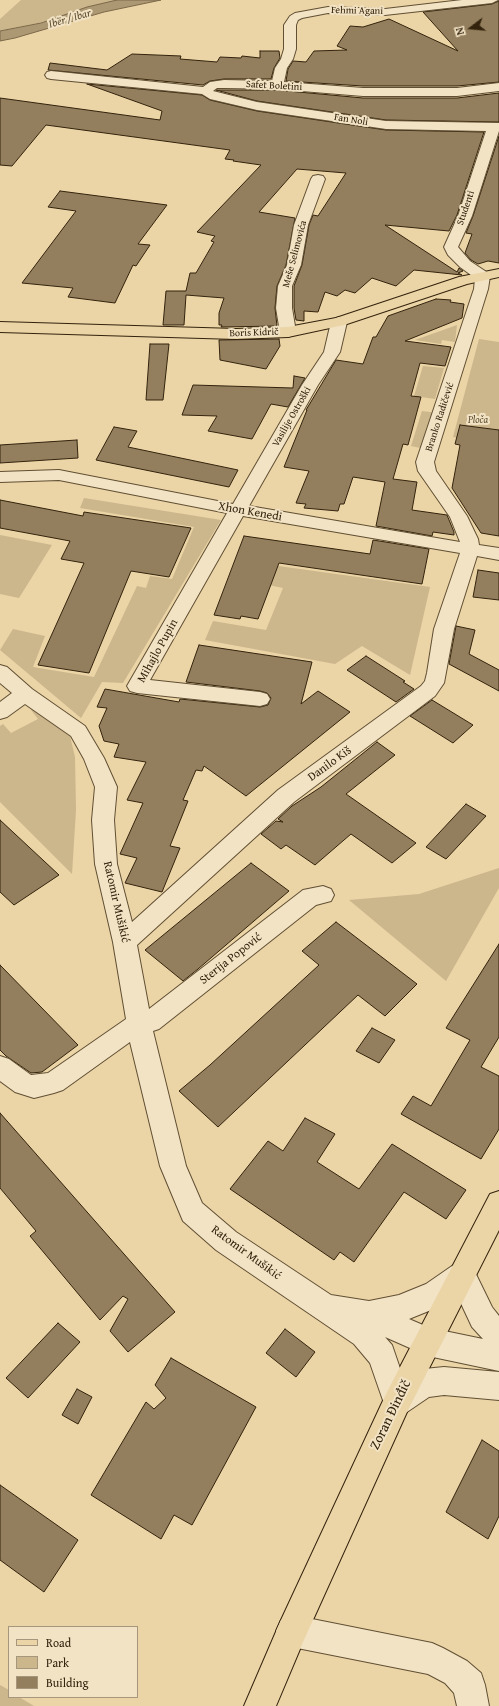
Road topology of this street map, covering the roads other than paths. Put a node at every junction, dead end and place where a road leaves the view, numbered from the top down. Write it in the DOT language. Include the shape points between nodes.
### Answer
graph roads {
  1 [pos="492,0"];
  2 [pos="51,75"];
  3 [pos="277,86"];
  4 [pos="499,87"];
  5 [pos="206,91"];
  6 [pos="497,127"];
  7 [pos="318,179"];
  8 [pos="499,273"];
  9 [pos="483,276"];
  10 [pos="340,322"];
  11 [pos="0,327"];
  12 [pos="288,332"];
  13 [pos="0,478"];
  14 [pos="238,510"];
  15 [pos="470,550"];
  16 [pos="499,554"];
  17 [pos="0,672"];
  18 [pos="25,694"];
  19 [pos="260,699"];
  20 [pos="0,712"];
  21 [pos="322,895"];
  22 [pos="125,942"];
  23 [pos="139,1023"];
  24 [pos="0,1067"];
  25 [pos="499,1203"];
  26 [pos="462,1274"];
  27 [pos="325,1308"];
  28 [pos="369,1315"];
  29 [pos="499,1337"];
  30 [pos="428,1342"];
  31 [pos="499,1357"];
  32 [pos="499,1386"];
  33 [pos="397,1402"];
  34 [pos="292,1632"];
  35 [pos="260,1706"];
  36 [pos="473,1706"];
  1 -- 3 [label="street, Fehmi Agani" via="385,12 328,10 299,15 290,25 290,49 281,68"];
  2 -- 5 [label="street, Safet Boletini"];
  3 -- 4 [label="street, Safet Boletini" via="363,92 464,92"];
  3 -- 5 [label="street, Safet Boletini" via="224,84"];
  5 -- 6 [label="street, Fan Noli" via="214,96 257,106 386,125"];
  6 -- 9 [label="street, Studenti" via="482,160 465,216 451,247 465,264"];
  7 -- 12 [label="street, Meše Selimovića" via="301,226 294,265 285,286 284,308"];
  8 -- 9 [label="main road, Boris Kidrič"];
  9 -- 10 [label="main road, Boris Kidrič"];
  9 -- 15 [label="street, Branko Radičević" via="425,462 427,471 458,516 469,539"];
  10 -- 12 [label="main road, Boris Kidrič"];
  10 -- 14 [label="street, Vasilije Ostroški" via="332,352 310,385"];
  11 -- 12 [label="main road, Boris Kidrič" via="236,334"];
  13 -- 14 [label="street, Xhon Kenedi" via="59,475"];
  14 -- 15 [label="street, Xhon Kenedi"];
  14 -- 19 [label="street, Mihajlo Pupin" via="137,686"];
  15 -- 16 [label="street, Xhon Kenedi"];
  15 -- 22 [label="street, Danilo Kiš" via="444,629 437,673 428,691 286,796"];
  17 -- 18 [label="street, Ratomir Mušikić"];
  18 -- 20 [label="street"];
  18 -- 22 [label="street, Ratomir Mušikić" via="78,731 94,758 106,787 103,820 106,864"];
  21 -- 23 [label="street, Sterija Popović" via="311,896 150,1022"];
  22 -- 23 [label="street, Ratomir Mušikić"];
  23 -- 24 [label="street" via="54,1082 34,1087 24,1084"];
  23 -- 27 [label="street, Ratomir Mušikić" via="173,1166 192,1212 226,1241"];
  25 -- 26 [label="main road, Zoran Đinđič"];
  26 -- 28 [label="street, Ratomir Mušikić" via="436,1294 399,1309"];
  26 -- 29 [label="street" via="482,1317"];
  26 -- 30 [label="main road, Zoran Đinđič"];
  27 -- 28 [label="street, Ratomir Mušikić"];
  27 -- 33 [label="street, Ratomir Mušikić" via="364,1334 382,1355"];
  28 -- 30 [label="street, Ratomir Mušikić"];
  30 -- 31 [label="street, Ratomir Mušikić"];
  30 -- 33 [label="main road, Zoran Đinđič"];
  32 -- 33 [label="street" via="444,1381 424,1383"];
  33 -- 34 [label="main road, Zoran Đinđič"];
  34 -- 35 [label="main road, Zoran Đinđič"];
  34 -- 36 [label="street" via="432,1659 456,1672 469,1685"];
}
